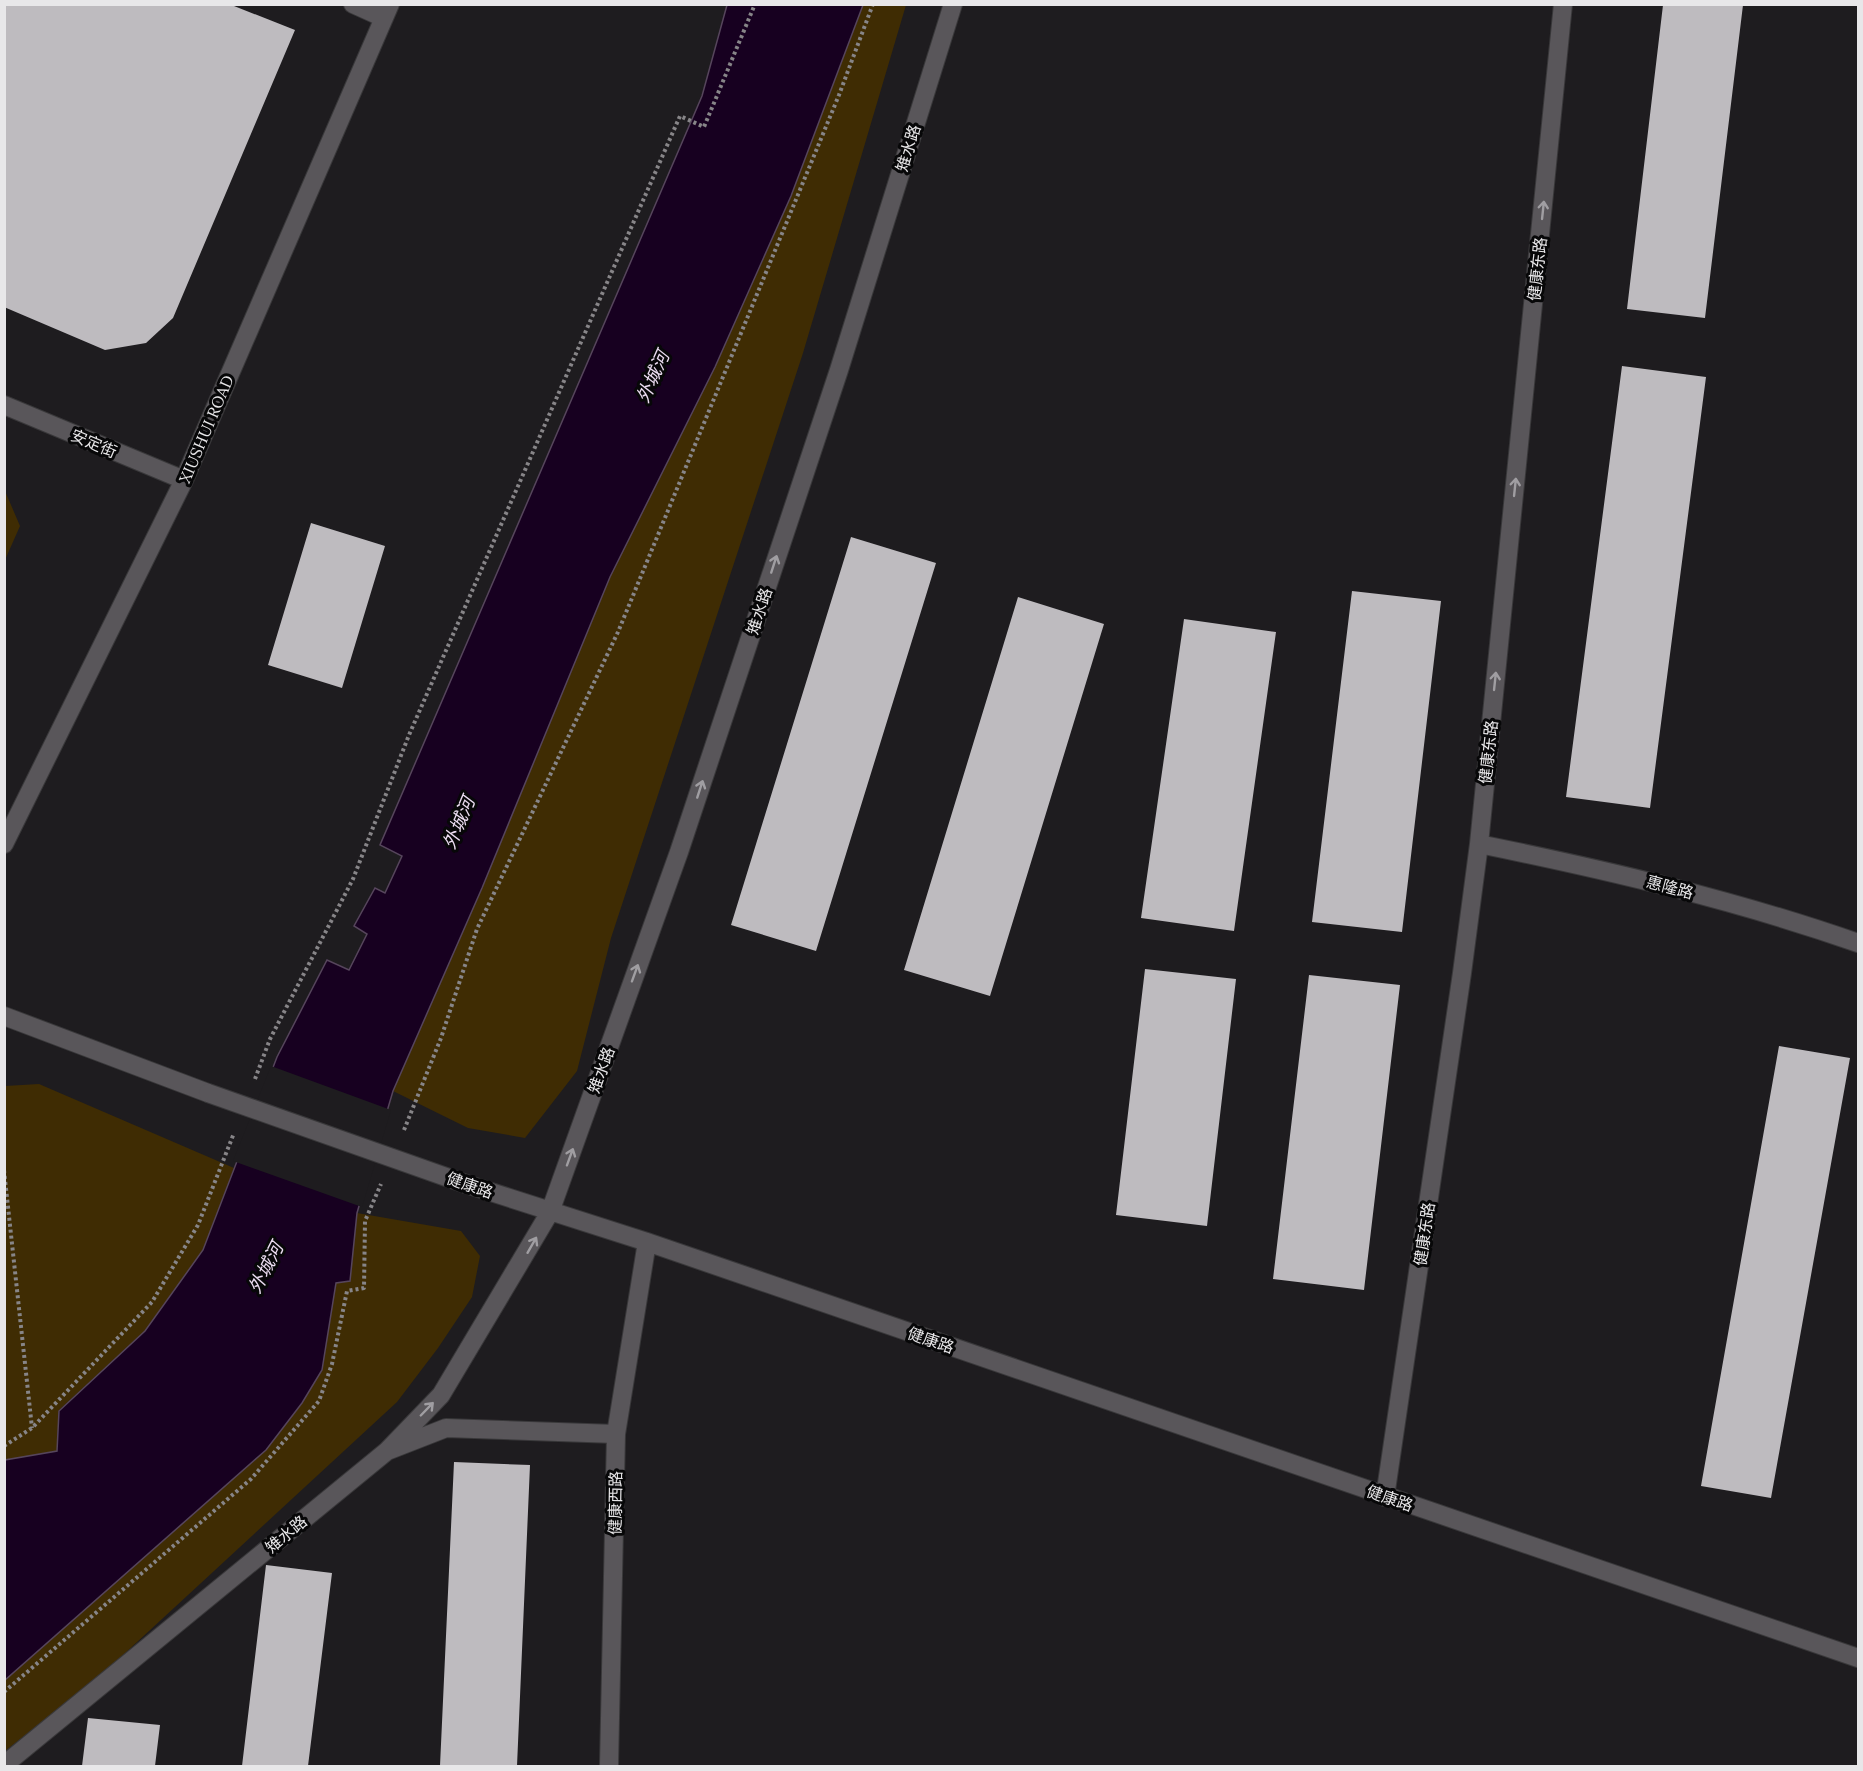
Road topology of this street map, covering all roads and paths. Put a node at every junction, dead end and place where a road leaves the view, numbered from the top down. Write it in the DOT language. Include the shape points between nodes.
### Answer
graph roads {
  1 [pos="353,4"];
  2 [pos="755,4"];
  3 [pos="873,4"];
  4 [pos="953,4"];
  5 [pos="1563,4"];
  6 [pos="387,11"];
  7 [pos="4,405"];
  8 [pos="184,480"];
  9 [pos="4,844"];
  10 [pos="1479,844"];
  11 [pos="1858,943"];
  12 [pos="4,1016"];
  13 [pos="253,1083"];
  14 [pos="236,1126"];
  15 [pos="402,1135"];
  16 [pos="4,1170"];
  17 [pos="384,1178"];
  18 [pos="550,1212"];
  19 [pos="648,1242"];
  20 [pos="32,1428"];
  21 [pos="616,1434"];
  22 [pos="4,1446"];
  23 [pos="387,1451"];
  24 [pos="1385,1497"];
  25 [pos="1858,1658"];
  26 [pos="4,1692"];
  27 [pos="4,1765"];
  28 [pos="609,1767"];
  1 -- 6 [label="street"];
  2 -- 13 [label="path" via="704,127 680,116 414,724 353,879 270,1039"];
  3 -- 15 [label="path" via="618,632 477,929 441,1038"];
  18 -- 4 [label="street, 雉水路, one-way" via="675,863 839,370"];
  10 -- 5 [label="street, 健康东路, one-way"];
  6 -- 8 [label="street, XIUSHUI ROAD"];
  7 -- 8 [label="street, 安定街"];
  8 -- 9 [label="street, XIUSHUI ROAD"];
  10 -- 11 [label="street, 惠隆路" via="1610,871 1785,917"];
  10 -- 24 [label="street, 健康东路"];
  12 -- 18 [label="street, 健康路, bridge" via="208,1093"];
  14 -- 20 [label="path" via="198,1225 152,1302"];
  16 -- 20 [label="path"];
  17 -- 26 [label="path" via="365,1221 364,1288 347,1291 332,1364 319,1401 251,1479"];
  18 -- 19 [label="street, 健康路"];
  23 -- 18 [label="street, 雉水路, one-way" via="441,1395"];
  19 -- 21 [label="street, 健康西路"];
  19 -- 24 [label="street, 健康路"];
  20 -- 22 [label="path"];
  21 -- 23 [label="street, 雉水路" via="446,1428"];
  21 -- 28 [label="street, 健康西路"];
  23 -- 27 [label="street, 雉水路"];
  24 -- 25 [label="street, 健康路"];
}
